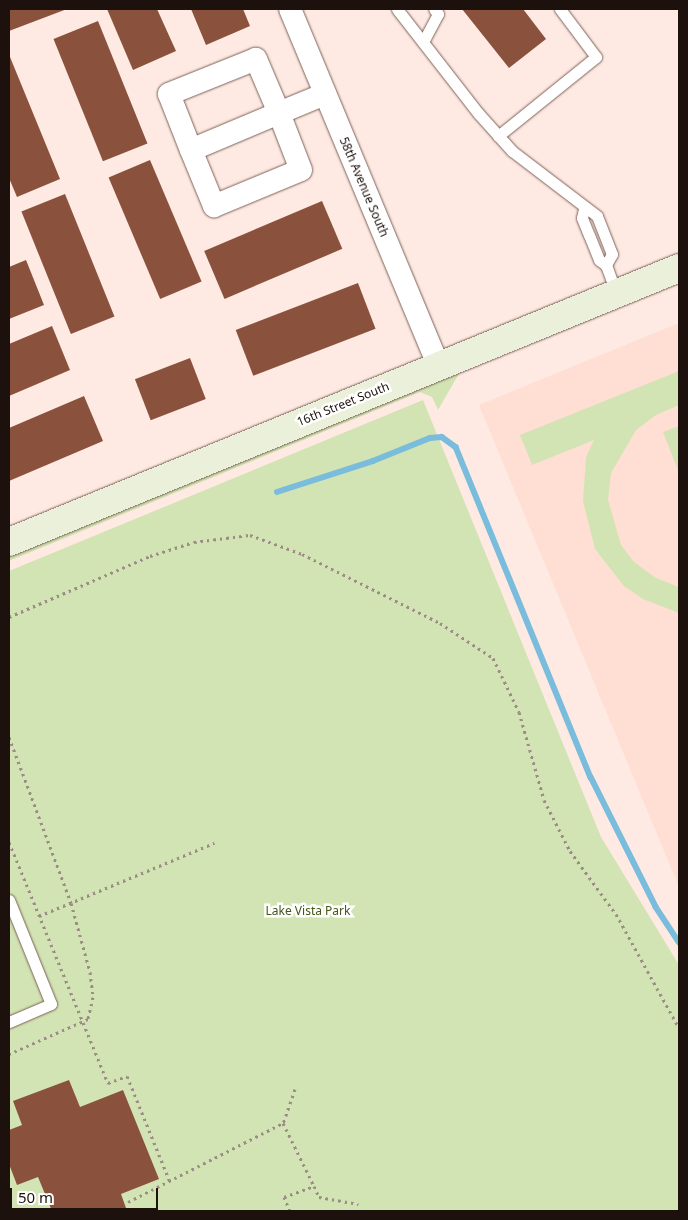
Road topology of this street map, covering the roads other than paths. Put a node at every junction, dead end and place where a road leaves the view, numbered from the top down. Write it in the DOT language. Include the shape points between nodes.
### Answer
graph roads {
  1 [pos="290,9"];
  2 [pos="397,9"];
  3 [pos="434,9"];
  4 [pos="560,9"];
  5 [pos="423,42"];
  6 [pos="326,94"];
  7 [pos="279,113"];
  8 [pos="498,136"];
  9 [pos="191,150"];
  10 [pos="679,268"];
  11 [pos="616,294"];
  12 [pos="438,364"];
  13 [pos="9,542"];
  14 [pos="9,900"];
  15 [pos="9,1022"];
  1 -- 6 [label="street, 58th Avenue South"];
  2 -- 5 [label="lane"];
  3 -- 5 [label="lane" via="438,14"];
  4 -- 8 [label="lane" via="596,57"];
  5 -- 8 [label="lane"];
  6 -- 7 [label="street"];
  6 -- 12 [label="street, 58th Avenue South"];
  7 -- 9 [label="street"];
  7 -- 9 [label="street" via="256,58 169,94"];
  7 -- 9 [label="street" via="302,170 214,206"];
  8 -- 11 [label="lane" via="597,216 612,254 606,265"];
  10 -- 11 [label="street, 16th Street South"];
  11 -- 12 [label="street, 16th Street South"];
  12 -- 13 [label="street, 16th Street South"];
  14 -- 15 [label="lane" via="51,1004"];
}
